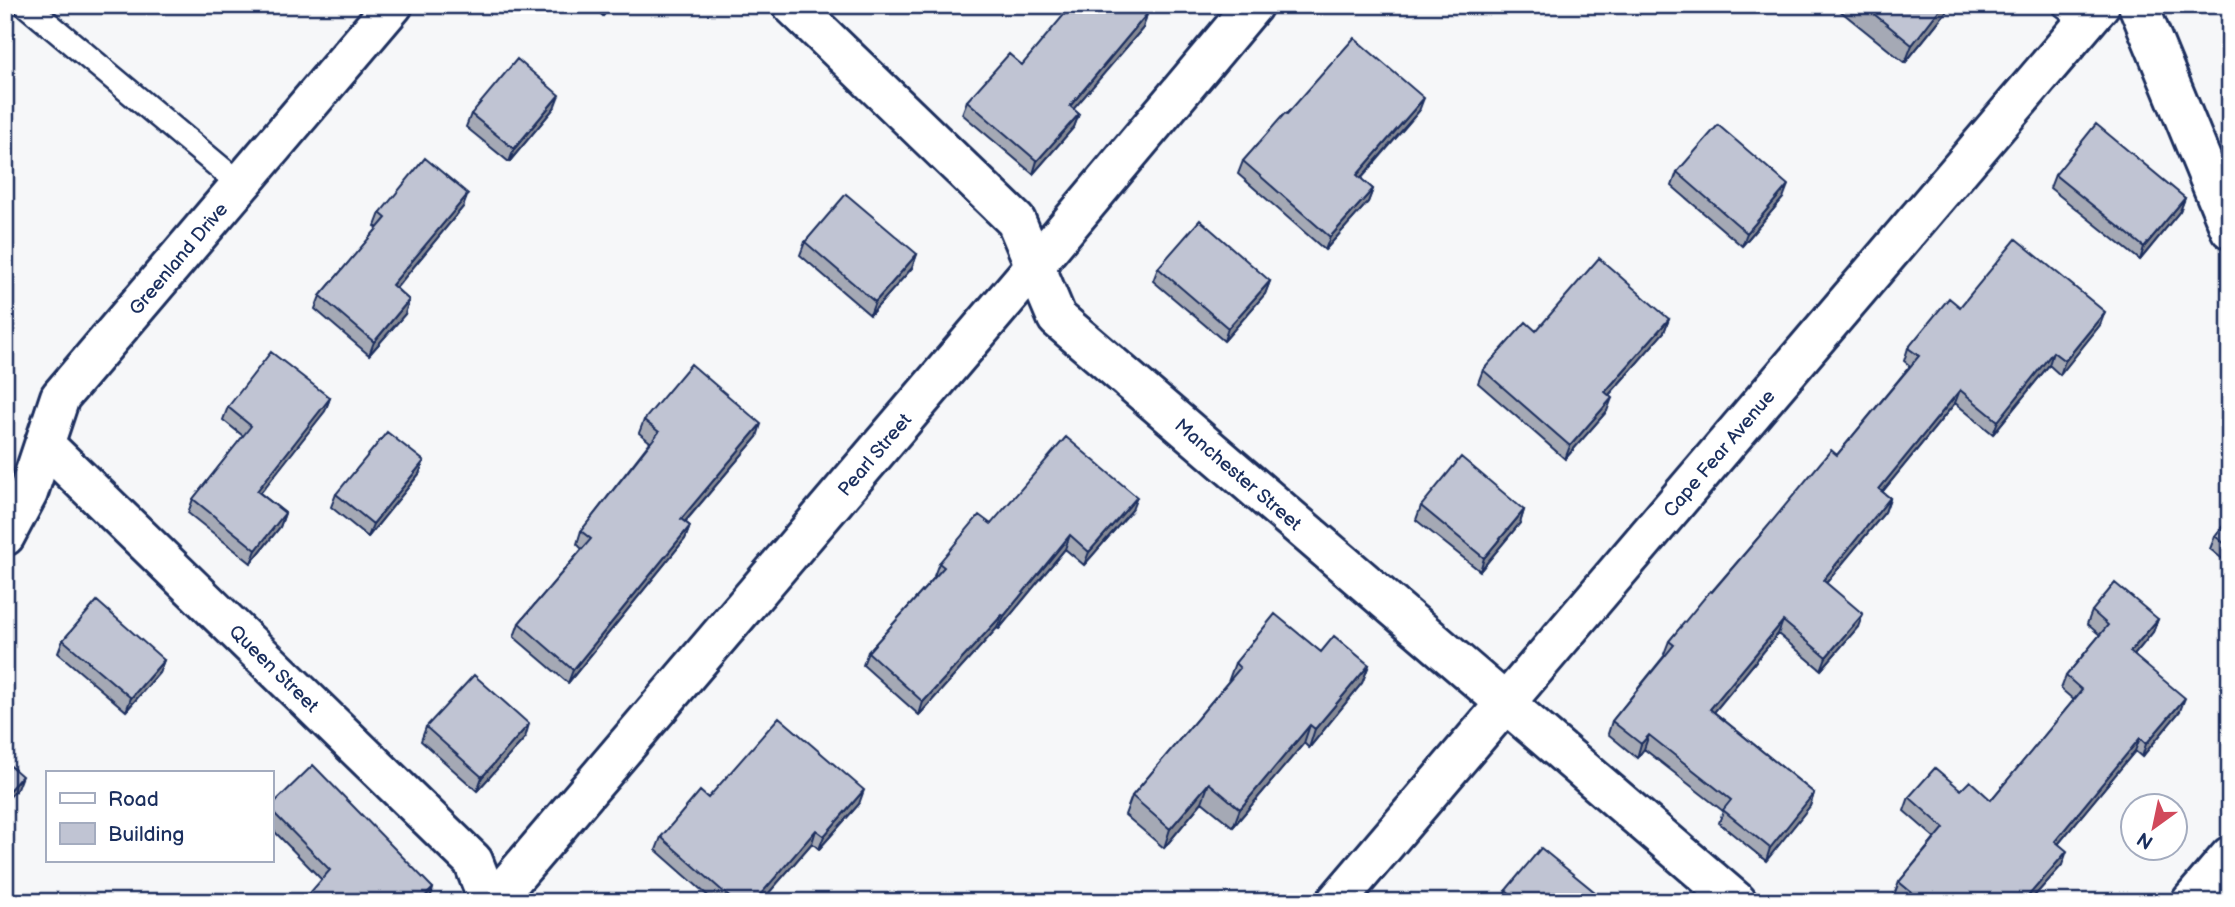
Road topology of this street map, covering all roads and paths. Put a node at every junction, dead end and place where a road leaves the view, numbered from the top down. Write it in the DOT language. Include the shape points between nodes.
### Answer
graph roads {
  1 [pos="26,5"];
  2 [pos="393,5"];
  3 [pos="792,5"];
  4 [pos="1254,5"];
  5 [pos="2138,5"];
  6 [pos="2083,11"];
  7 [pos="241,185"];
  8 [pos="2230,229"];
  9 [pos="1036,264"];
  10 [pos="45,446"];
  11 [pos="5,536"];
  12 [pos="1505,703"];
  13 [pos="2230,856"];
  14 [pos="491,902"];
  15 [pos="1336,902"];
  16 [pos="1737,902"];
  17 [pos="2191,902"];
  1 -- 7 [label="lane"];
  2 -- 7 [label="street, Greenland Drive"];
  3 -- 9 [label="street, Manchester Street" via="1016,221"];
  4 -- 9 [label="street, Pearl Street"];
  5 -- 8 [label="street"];
  6 -- 12 [label="street, Cape Fear Avenue"];
  7 -- 10 [label="street, Greenland Drive" via="61,397"];
  9 -- 12 [label="street, Manchester Street" via="1057,318"];
  9 -- 14 [label="street, Pearl Street"];
  10 -- 11 [label="street, Greenland Drive" via="28,493"];
  10 -- 14 [label="street, Queen Street" via="473,862"];
  12 -- 15 [label="street, Cape Fear Avenue"];
  12 -- 16 [label="street, Manchester Street"];
  13 -- 17 [label="street"];
}
